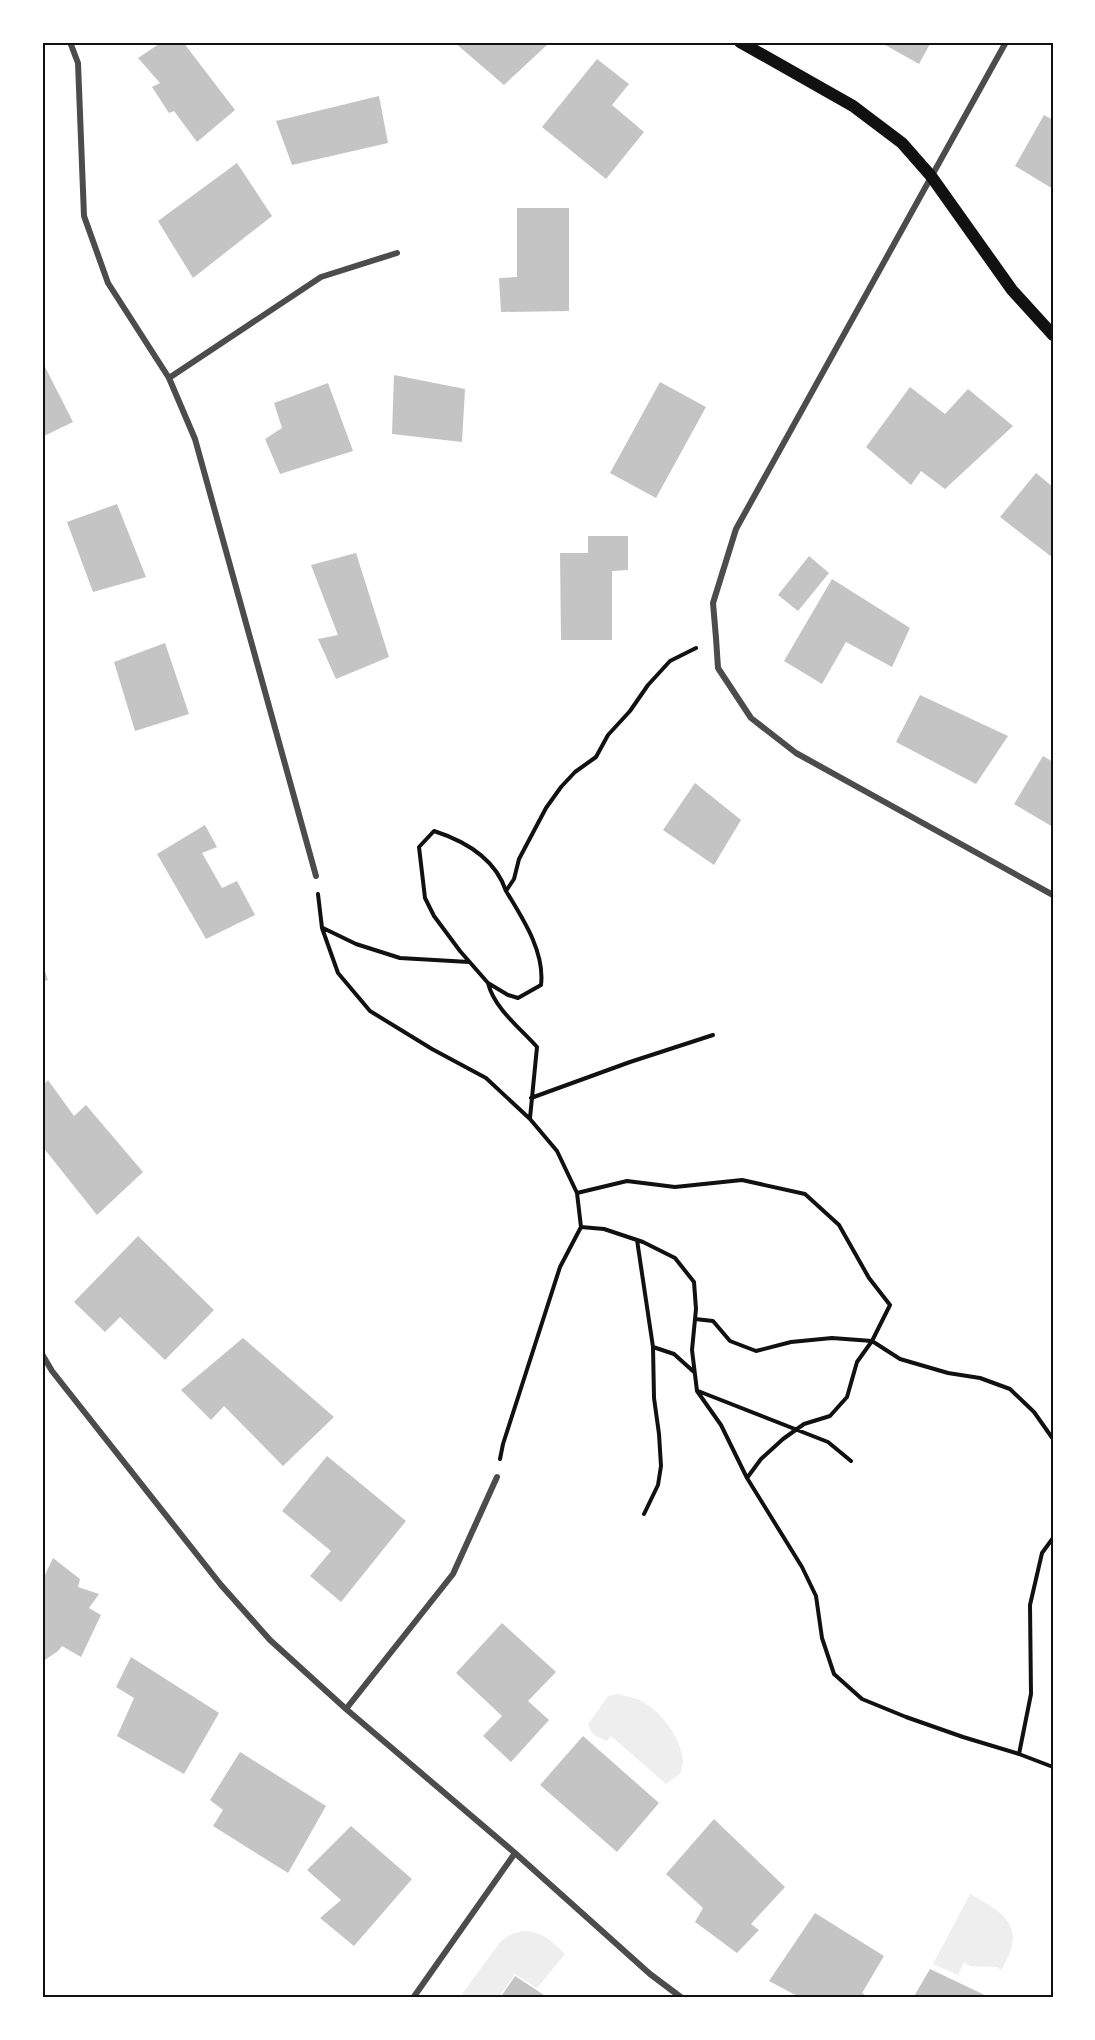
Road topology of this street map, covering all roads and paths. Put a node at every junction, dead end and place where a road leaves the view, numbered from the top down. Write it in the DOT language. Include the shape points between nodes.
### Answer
graph roads {
  1 [pos="70,42"];
  2 [pos="740,42"];
  3 [pos="1006,42"];
  4 [pos="930,176"];
  5 [pos="397,253"];
  6 [pos="1053,335"];
  7 [pos="169,378"];
  8 [pos="716,638"];
  9 [pos="316,876"];
  10 [pos="506,891"];
  11 [pos="1053,895"];
  12 [pos="322,928"];
  13 [pos="469,962"];
  14 [pos="488,983"];
  15 [pos="713,1035"];
  16 [pos="531,1098"];
  17 [pos="530,1119"];
  18 [pos="577,1192"];
  19 [pos="581,1227"];
  20 [pos="637,1240"];
  21 [pos="695,1319"];
  22 [pos="872,1341"];
  23 [pos="653,1347"];
  24 [pos="42,1354"];
  25 [pos="695,1372"];
  26 [pos="697,1391"];
  27 [pos="795,1430"];
  28 [pos="1053,1439"];
  29 [pos="851,1461"];
  30 [pos="497,1477"];
  31 [pos="747,1478"];
  32 [pos="644,1514"];
  33 [pos="1053,1538"];
  34 [pos="346,1709"];
  35 [pos="1019,1754"];
  36 [pos="1053,1767"];
  37 [pos="515,1853"];
  38 [pos="413,1998"];
  39 [pos="682,1998"];
  1 -- 7 [label="street" via="78,63 84,216 108,283"];
  2 -- 4 [label="main road" via="853,106 902,143"];
  3 -- 4 [label="street"];
  4 -- 6 [label="main road" via="1012,290"];
  4 -- 8 [label="street" via="736,529 713,603"];
  5 -- 7 [label="street" via="321,278"];
  7 -- 9 [label="street" via="195,439"];
  8 -- 10 [label="path" via="670,661 608,735 596,757 561,787 546,808"];
  8 -- 11 [label="street" via="718,668 751,718 796,753"];
  9 -- 12 [label="path"];
  10 -- 13 [label="path" via="489,862 454,838 434,831 419,847 425,898"];
  10 -- 14 [label="path" via="539,955 541,986 518,998"];
  12 -- 13 [label="path" via="400,958"];
  12 -- 17 [label="path" via="338,973 370,1011 486,1077"];
  13 -- 14 [label="path"];
  14 -- 16 [label="path" via="500,1007 537,1047"];
  15 -- 16 [label="path"];
  16 -- 17 [label="path"];
  17 -- 18 [label="path" via="557,1151"];
  18 -- 19 [label="path"];
  18 -- 22 [label="path" via="627,1181 675,1187 742,1180 805,1194 838,1225 890,1305"];
  19 -- 20 [label="path" via="604,1228"];
  19 -- 30 [label="path" via="560,1267 545,1310 503,1444"];
  20 -- 21 [label="path" via="675,1258 694,1282"];
  20 -- 23 [label="path"];
  21 -- 22 [label="path" via="713,1321 730,1341 756,1351 832,1338"];
  21 -- 25 [label="path"];
  22 -- 27 [label="path" via="857,1362 847,1397 830,1416"];
  22 -- 28 [label="path" via="900,1359 1010,1389 1034,1412"];
  23 -- 25 [label="path" via="674,1354"];
  23 -- 32 [label="path" via="661,1466 658,1485"];
  24 -- 34 [label="street" via="221,1585 270,1640"];
  25 -- 26 [label="path"];
  26 -- 27 [label="path"];
  26 -- 31 [label="path" via="721,1425"];
  27 -- 29 [label="path" via="828,1442"];
  27 -- 31 [label="path" via="761,1459"];
  30 -- 34 [label="street" via="453,1574"];
  31 -- 35 [label="path" via="816,1596 822,1638 834,1674 862,1699"];
  33 -- 35 [label="path" via="1042,1552 1030,1605 1031,1694"];
  34 -- 37 [label="street"];
  35 -- 36 [label="path"];
  37 -- 38 [label="street"];
  37 -- 39 [label="street"];
}
